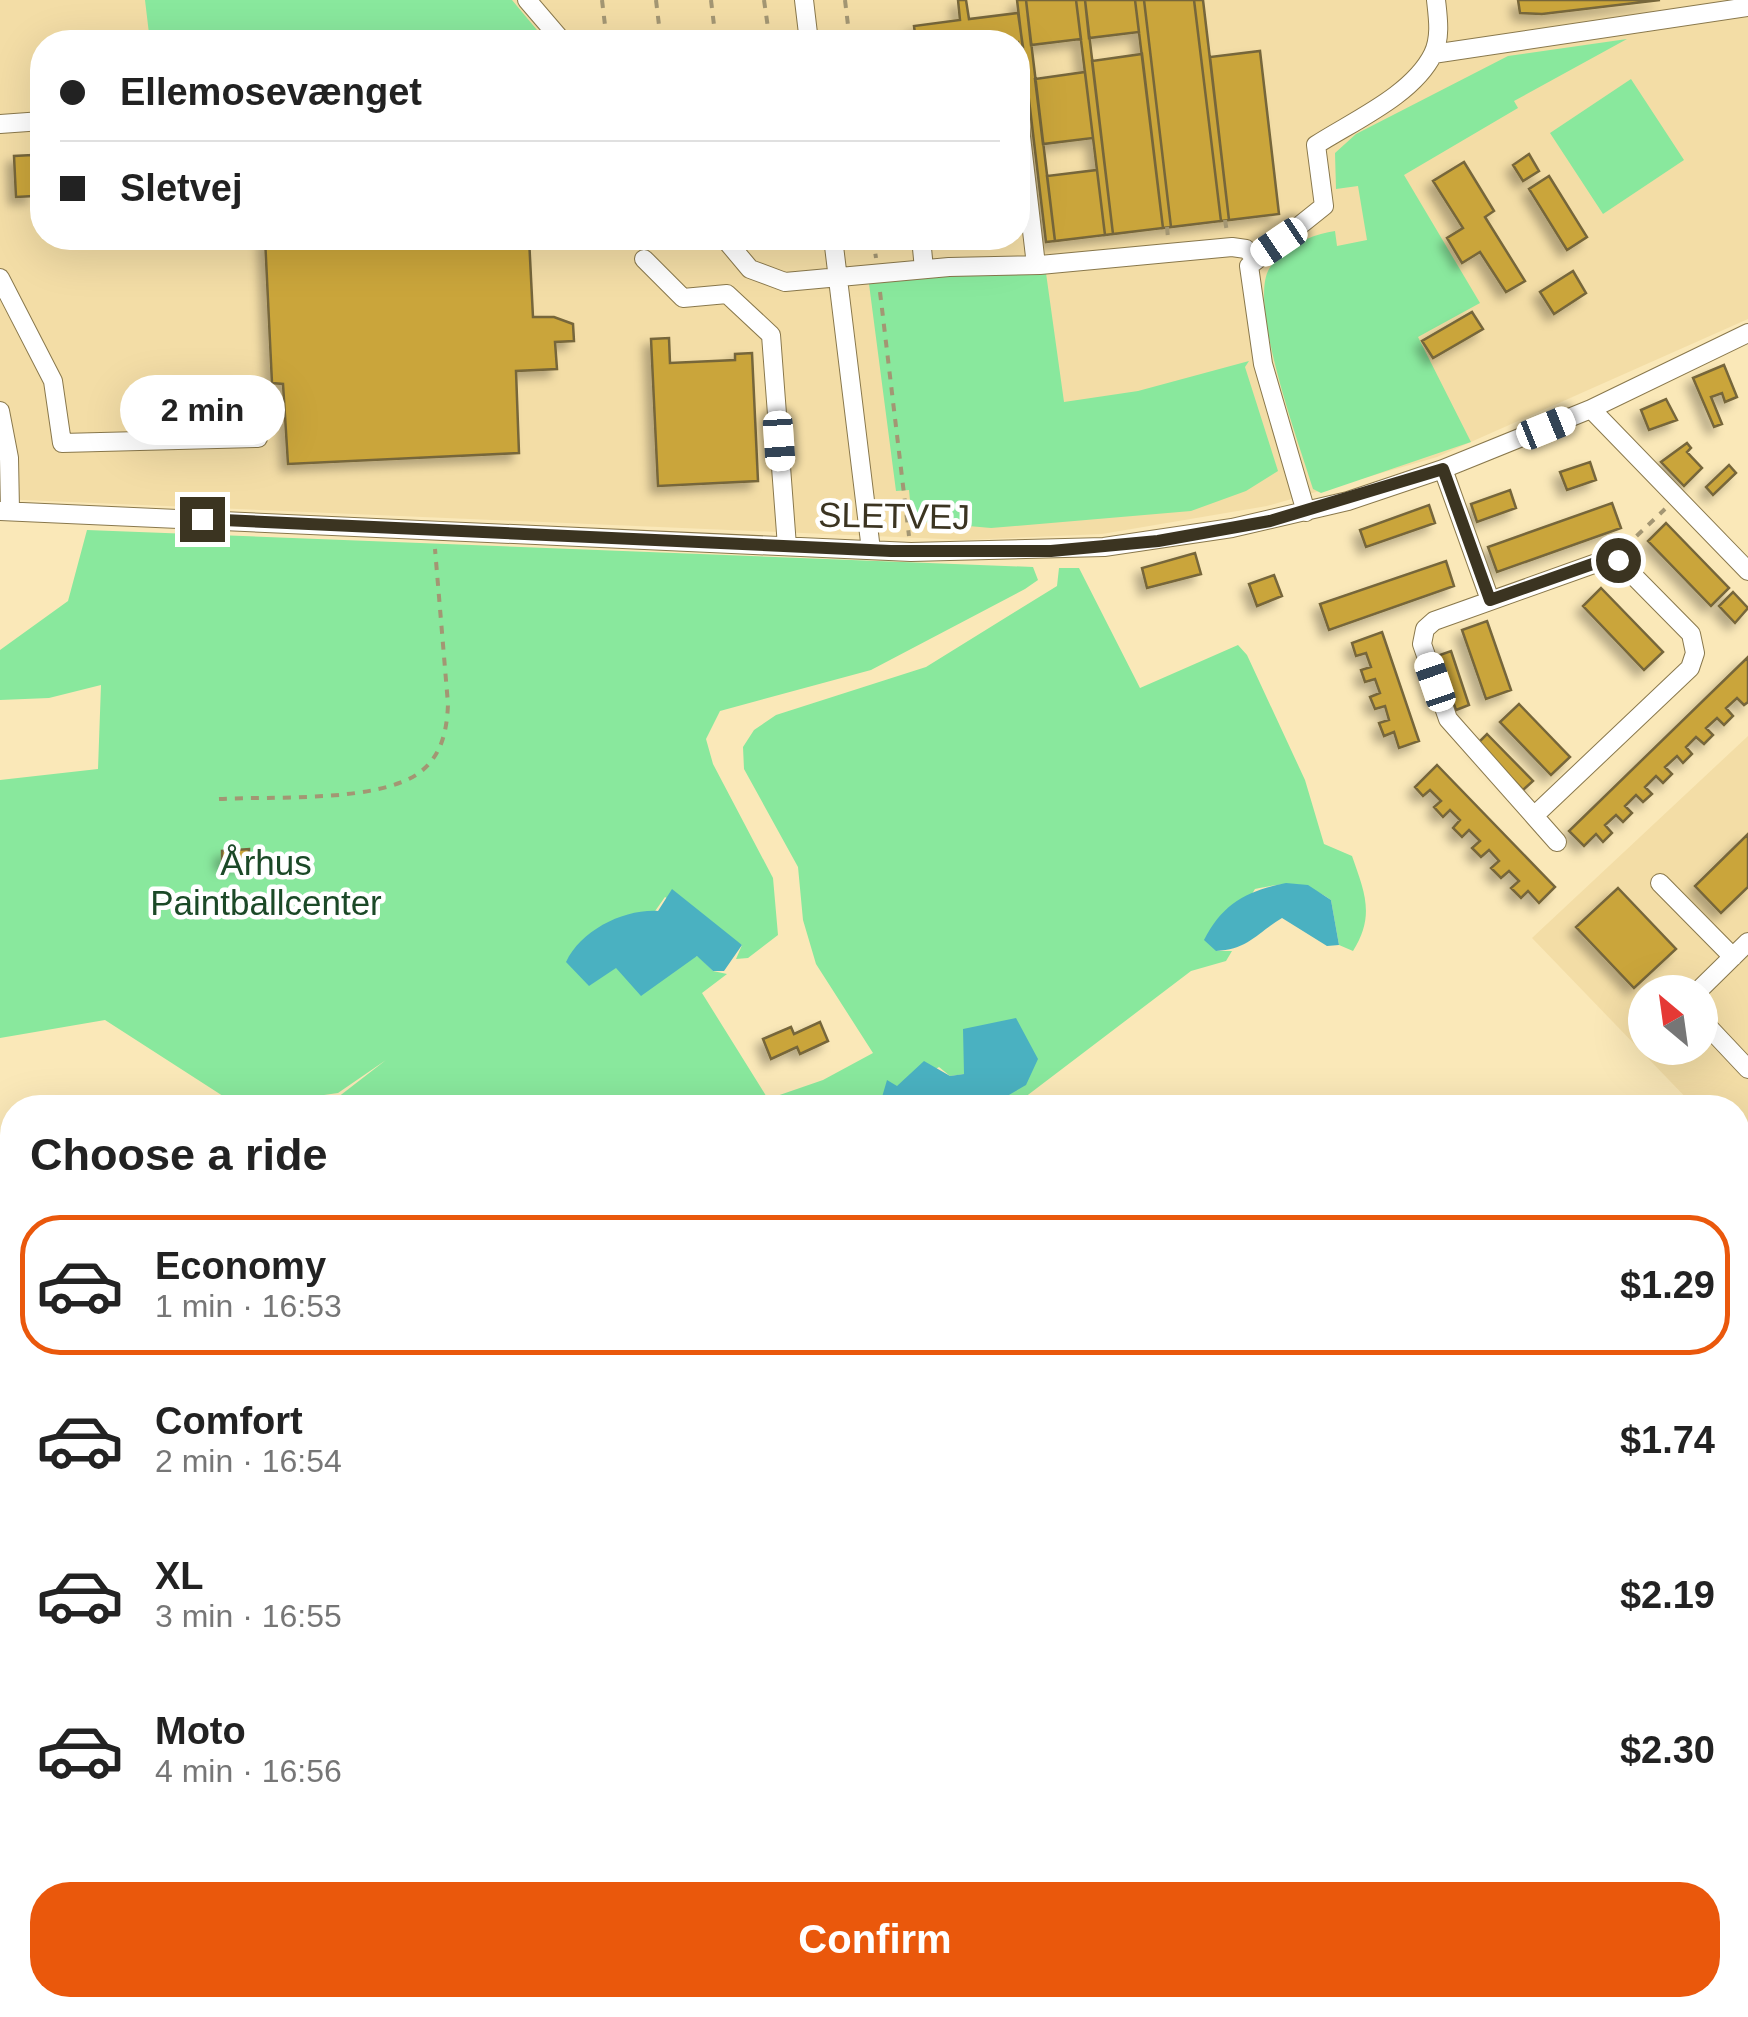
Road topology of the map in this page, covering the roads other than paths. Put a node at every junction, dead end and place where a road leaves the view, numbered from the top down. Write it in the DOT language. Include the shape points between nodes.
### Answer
graph roads {
  1 [pos="526,0"];
  2 [pos="804,0"];
  3 [pos="1436,0"];
  4 [pos="1748,7"];
  5 [pos="552,30"];
  6 [pos="808,30"];
  7 [pos="1433,54"];
  8 [pos="30,122"];
  9 [pos="0,124"];
  10 [pos="1030,215"];
  11 [pos="734,250"];
  12 [pos="834,250"];
  13 [pos="922,250"];
  14 [pos="1255,258"];
  15 [pos="644,259"];
  16 [pos="1036,266"];
  17 [pos="924,269"];
  18 [pos="0,278"];
  19 [pos="838,278"];
  20 [pos="1748,333"];
  21 [pos="1591,410"];
  22 [pos="0,411"];
  23 [pos="258,438"];
  24 [pos="1443,469"];
  25 [pos="5,510"];
  26 [pos="1306,512"];
  27 [pos="787,546"];
  28 [pos="870,550"];
  29 [pos="1747,568"];
  30 [pos="1490,600"];
  31 [pos="1534,816"];
  32 [pos="1557,842"];
  33 [pos="1660,884"];
  34 [pos="1743,949"];
  35 [pos="1715,975"];
  36 [pos="1718,1037"];
  37 [pos="1748,1069"];
  1 -- 5 [label="street"];
  2 -- 6 [label="street"];
  3 -- 7 [label="street"];
  4 -- 7 [label="street"];
  7 -- 14 [label="street" via="1412,82 1316,145 1324,206"];
  8 -- 9 [label="street"];
  10 -- 16 [label="street"];
  11 -- 19 [label="street" via="750,269 774,281"];
  12 -- 19 [label="street"];
  13 -- 17 [label="street"];
  14 -- 16 [label="street" via="1246,248 1232,247"];
  14 -- 26 [label="street" via="1247,274 1263,364"];
  15 -- 27 [label="street" via="683,298 727,294 770,336"];
  16 -- 17 [label="street"];
  17 -- 19 [label="street"];
  18 -- 23 [label="street" via="53,381 62,443"];
  19 -- 28 [label="street"];
  20 -- 21 [label="street, SLETVEJ"];
  21 -- 24 [label="street, SLETVEJ"];
  21 -- 29 [label="street"];
  22 -- 25 [label="street" via="8,458"];
  24 -- 26 [label="street, SLETVEJ"];
  24 -- 30 [label="street"];
  25 -- 27 [label="street, SLETVEJ"];
  26 -- 28 [label="street, SLETVEJ" via="1104,547"];
  27 -- 28 [label="street, SLETVEJ"];
  30 -- 31 [label="street" via="1434,621 1422,644 1457,735"];
  30 -- 31 [label="street" via="1618,560 1691,634 1695,652 1690,668"];
  31 -- 32 [label="street"];
  33 -- 34 [label="street"];
  34 -- 35 [label="street"];
  36 -- 37 [label="street"];
}
